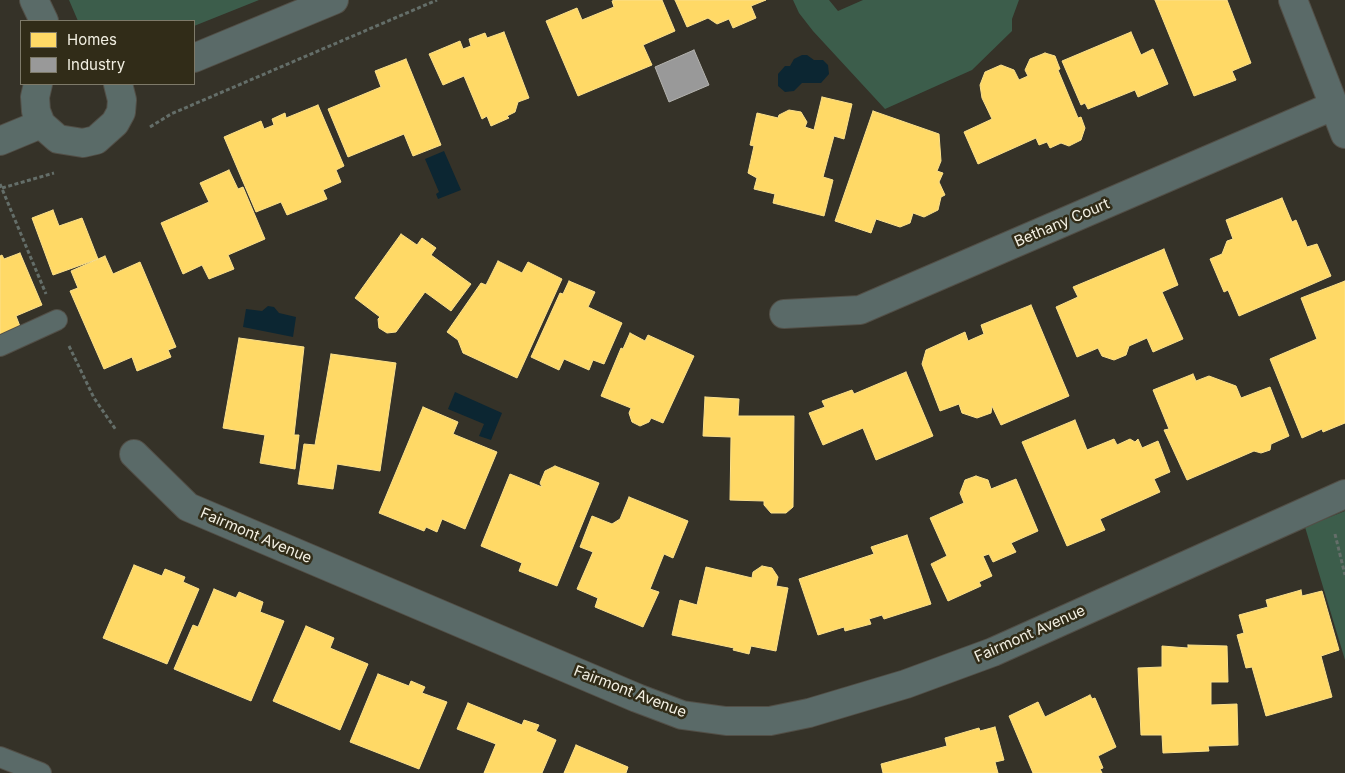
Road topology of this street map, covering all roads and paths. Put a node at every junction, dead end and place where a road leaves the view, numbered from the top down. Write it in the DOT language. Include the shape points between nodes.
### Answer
graph roads {
  1 [pos="34,0"];
  2 [pos="334,0"];
  3 [pos="437,0"];
  4 [pos="1293,0"];
  5 [pos="44,20"];
  6 [pos="195,58"];
  7 [pos="38,85"];
  8 [pos="123,85"];
  9 [pos="1333,106"];
  10 [pos="41,124"];
  11 [pos="144,132"];
  12 [pos="1345,134"];
  13 [pos="0,142"];
  14 [pos="61,172"];
  15 [pos="2,188"];
  16 [pos="784,314"];
  17 [pos="57,320"];
  18 [pos="0,346"];
  19 [pos="134,454"];
  20 [pos="1336,497"];
  21 [pos="1345,575"];
  22 [pos="0,756"];
  23 [pos="41,773"];
  1 -- 5 [label="main road"];
  2 -- 6 [label="street"];
  3 -- 11 [label="path" via="171,114"];
  4 -- 9 [label="street"];
  7 -- 10 [label="main road" via="36,111"];
  8 -- 10 [label="main road" via="121,112 115,123 96,140 70,143 58,139"];
  9 -- 12 [label="street"];
  9 -- 16 [label="street, Bethany Court" via="860,310"];
  10 -- 13 [label="main road"];
  14 -- 15 [label="path"];
  17 -- 18 [label="lane"];
  19 -- 20 [label="street, Fairmont Avenue" via="188,507 637,698 682,714 726,721 770,720 809,713 976,659"];
  20 -- 21 [label="path"];
  22 -- 23 [label="lane"];
}
